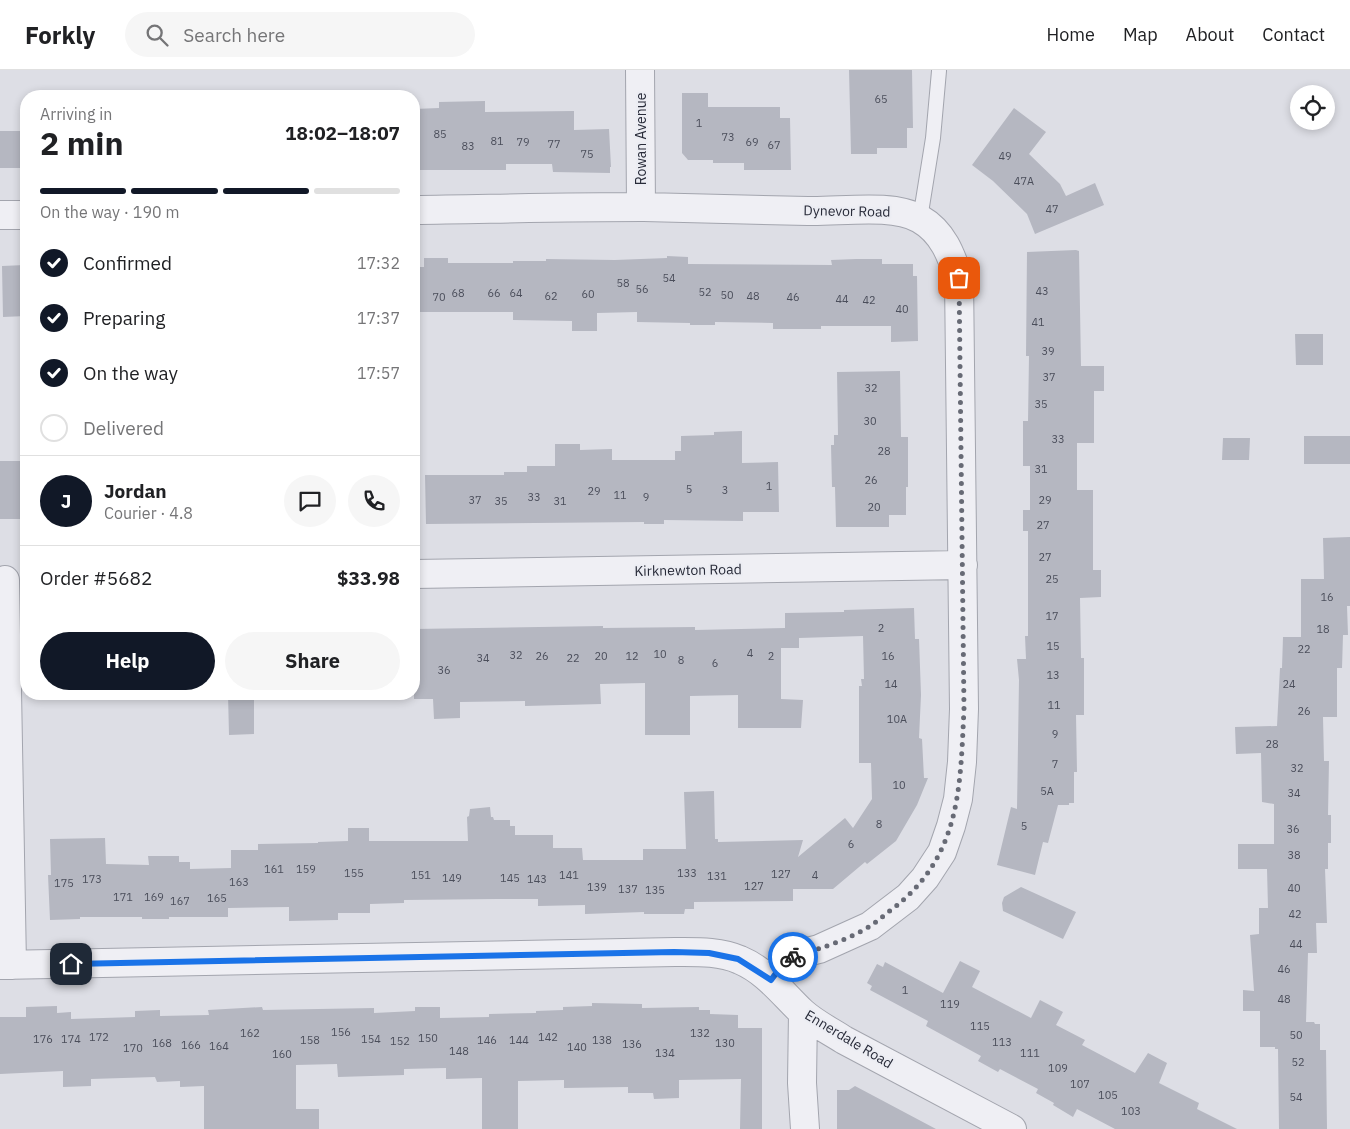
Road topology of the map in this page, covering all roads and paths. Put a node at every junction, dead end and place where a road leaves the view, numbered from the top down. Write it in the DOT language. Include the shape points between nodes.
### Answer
graph roads {
  1 [pos="640,70"];
  2 [pos="939,71"];
  3 [pos="641,207"];
  4 [pos="420,210"];
  5 [pos="0,215"];
  6 [pos="20,215"];
  7 [pos="920,219"];
  8 [pos="963,566"];
  9 [pos="420,574"];
  10 [pos="10,580"];
  11 [pos="6,965"];
  12 [pos="771,980"];
  13 [pos="803,1013"];
  14 [pos="806,1129"];
  15 [pos="1012,1129"];
  1 -- 3 [label="street, Rowan Avenue"];
  2 -- 7 [label="lane" via="933,138"];
  3 -- 4 [label="street, Dynevor Road"];
  3 -- 7 [label="street, Dynevor Road" via="888,210"];
  5 -- 6 [label="street"];
  7 -- 8 [label="street, Dynevor Road" via="941,237 959,278"];
  8 -- 9 [label="street, Kirknewton Road"];
  8 -- 12 [label="street, Dynevor Road" via="962,762 958,799 942,852 908,897 870,926 819,949 795,955"];
  10 -- 11 [label="street"];
  11 -- 12 [label="street, Ennerdale Road" via="674,952 709,953 738,959"];
  12 -- 13 [label="street, Ennerdale Road"];
  13 -- 14 [label="street" via="802,1083"];
  13 -- 15 [label="street, Ennerdale Road" via="844,1040"];
}
